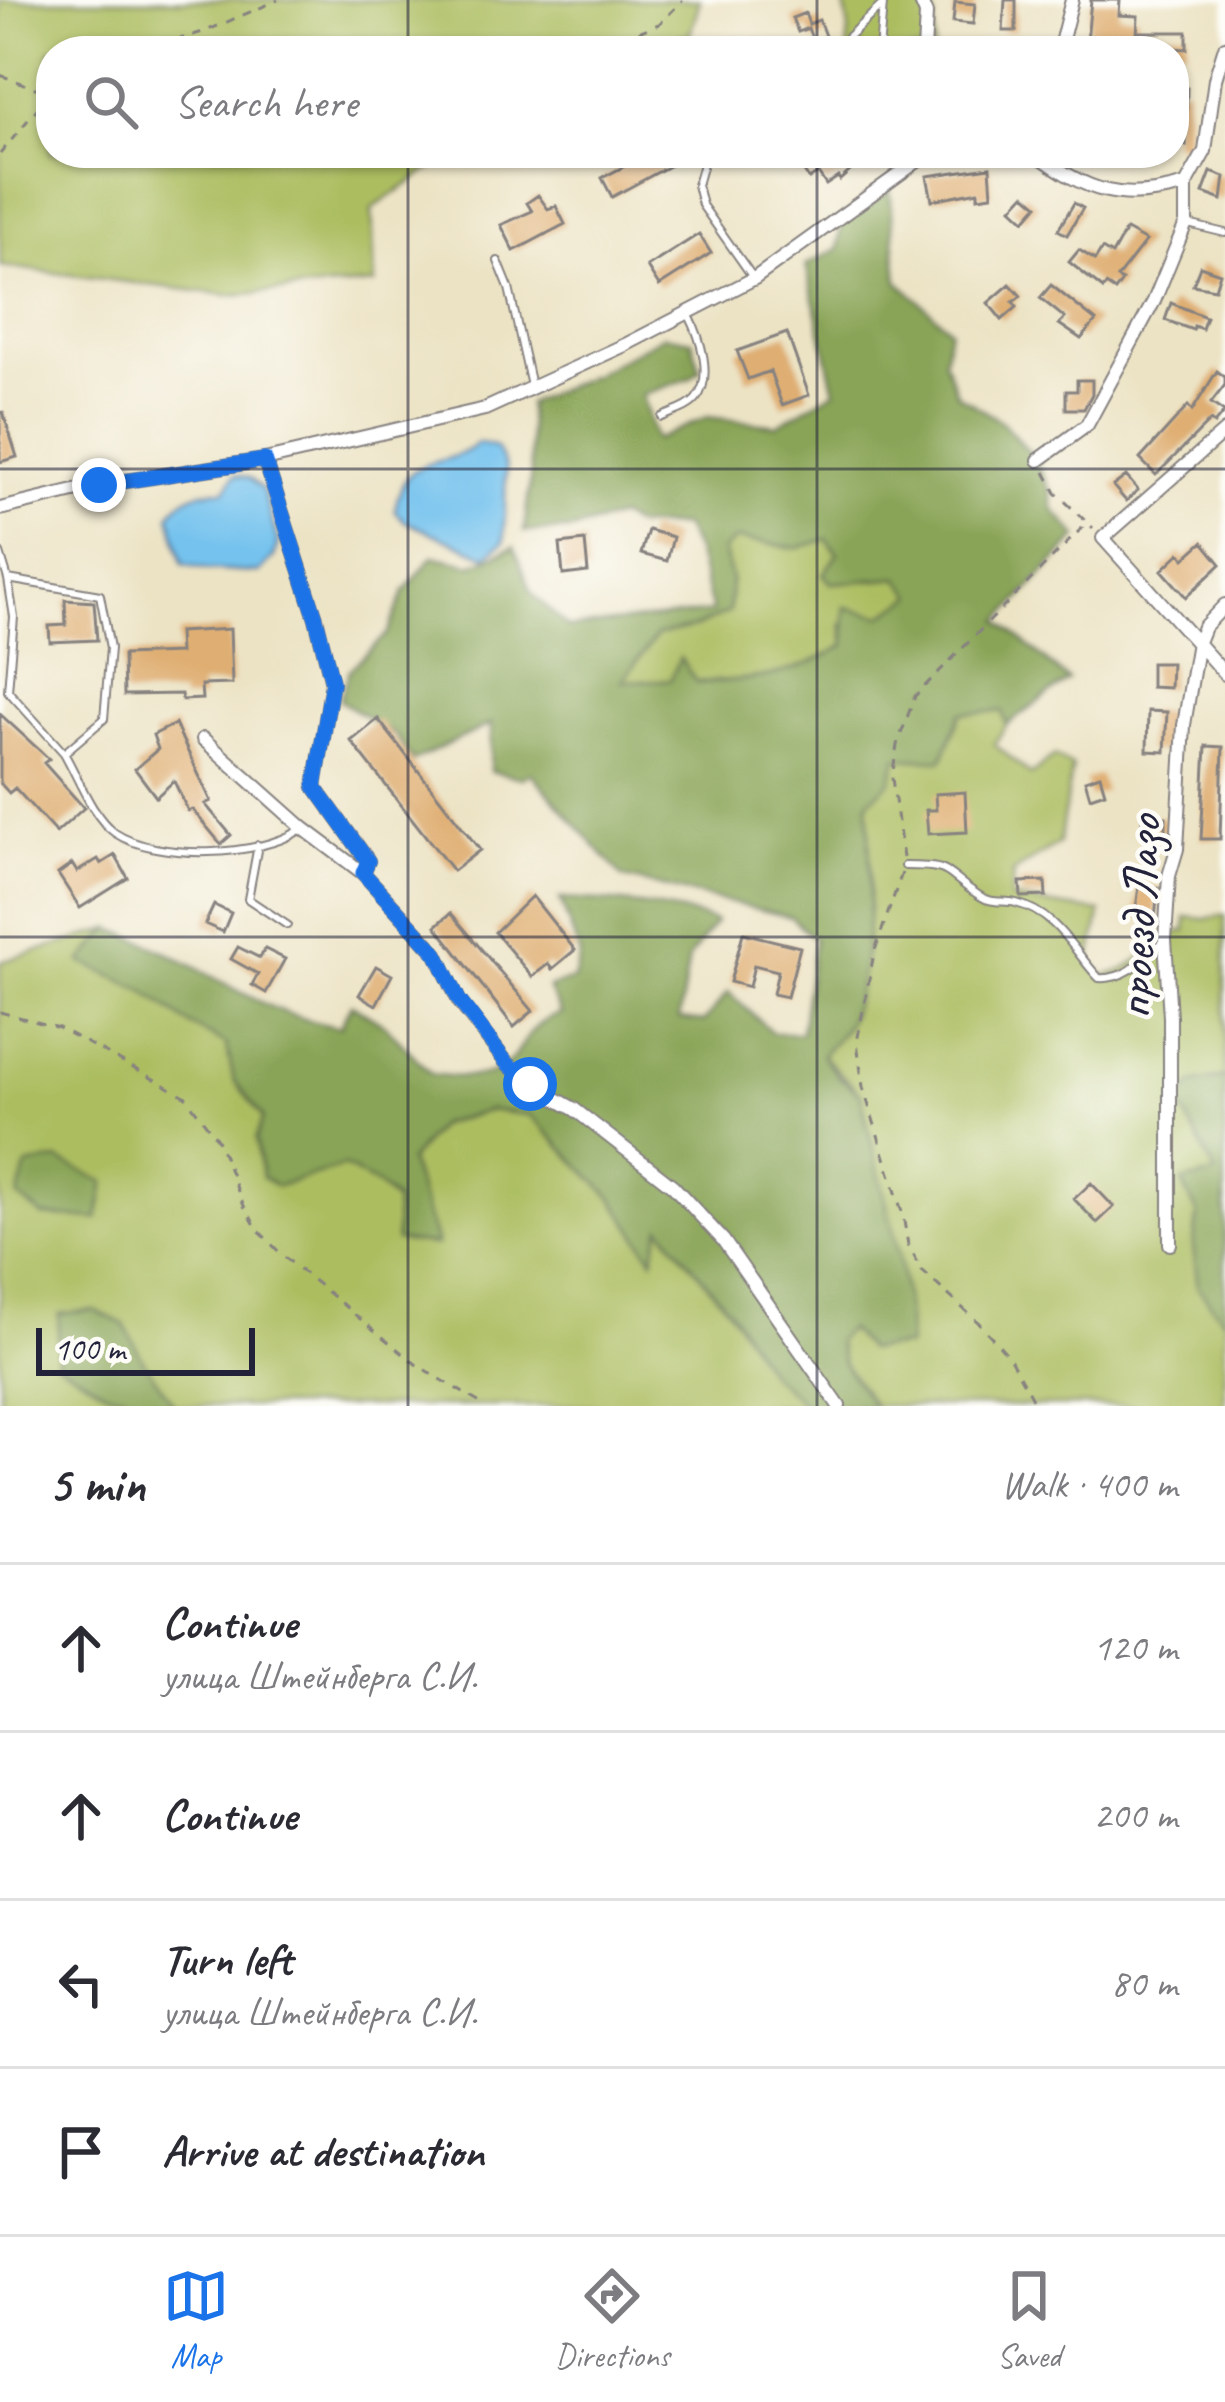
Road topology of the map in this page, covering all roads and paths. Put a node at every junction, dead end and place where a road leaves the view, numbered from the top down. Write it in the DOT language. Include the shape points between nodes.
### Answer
graph roads {
  1 [pos="278,0"];
  2 [pos="682,0"];
  3 [pos="920,0"];
  4 [pos="1072,0"];
  5 [pos="884,1"];
  6 [pos="190,36"];
  7 [pos="627,36"];
  8 [pos="852,36"];
  9 [pos="880,36"];
  10 [pos="925,36"];
  11 [pos="1063,36"];
  12 [pos="1225,47"];
  13 [pos="0,75"];
  14 [pos="36,88"];
  15 [pos="36,109"];
  16 [pos="0,154"];
  17 [pos="702,168"];
  18 [pos="902,168"];
  19 [pos="1060,168"];
  20 [pos="1186,185"];
  21 [pos="1186,223"];
  22 [pos="1225,233"];
  23 [pos="498,261"];
  24 [pos="754,278"];
  25 [pos="688,311"];
  26 [pos="532,389"];
  27 [pos="662,417"];
  28 [pos="1225,430"];
  29 [pos="265,460"];
  30 [pos="1039,460"];
  31 [pos="0,509"];
  32 [pos="1088,522"];
  33 [pos="1103,538"];
  34 [pos="0,554"];
  35 [pos="8,579"];
  36 [pos="1225,605"];
  37 [pos="1198,642"];
  38 [pos="1225,674"];
  39 [pos="203,739"];
  40 [pos="64,753"];
  41 [pos="303,828"];
  42 [pos="258,845"];
  43 [pos="904,866"];
  44 [pos="363,873"];
  45 [pos="287,925"];
  46 [pos="1165,940"];
  47 [pos="0,1012"];
  48 [pos="1170,1244"];
  49 [pos="485,1406"];
  50 [pos="839,1406"];
  51 [pos="1036,1406"];
  1 -- 6 [label="path"];
  2 -- 7 [label="path" via="659,24"];
  3 -- 10 [label="street"];
  4 -- 11 [label="street"];
  5 -- 8 [label="lane"];
  5 -- 9 [label="lane"];
  12 -- 20 [label="street" via="1205,151"];
  13 -- 14 [label="path"];
  15 -- 16 [label="path"];
  17 -- 24 [label="lane" via="702,205"];
  18 -- 24 [label="street"];
  19 -- 20 [label="street" via="1100,192"];
  20 -- 21 [label="street"];
  21 -- 22 [label="lane"];
  21 -- 30 [label="street" via="1095,413"];
  23 -- 26 [label="lane"];
  24 -- 25 [label="street"];
  25 -- 26 [label="street"];
  25 -- 27 [label="lane" via="705,384 694,403"];
  26 -- 29 [label="street" via="485,409"];
  28 -- 33 [label="street"];
  29 -- 31 [label="street"];
  29 -- 44 [label="street" via="332,682 315,787 368,861"];
  30 -- 32 [label="path" via="1056,494"];
  32 -- 33 [label="path"];
  32 -- 43 [label="path" via="914,696 892,778"];
  33 -- 37 [label="street"];
  34 -- 35 [label="lane"];
  35 -- 40 [label="lane" via="8,691"];
  35 -- 40 [label="lane" via="100,595 110,649 104,719"];
  36 -- 37 [label="street, проезд Лазо"];
  37 -- 38 [label="street"];
  37 -- 46 [label="street, проезд Лазо"];
  39 -- 41 [label="street"];
  40 -- 42 [label="lane" via="114,832 183,851"];
  41 -- 42 [label="lane"];
  41 -- 44 [label="street"];
  42 -- 45 [label="lane" via="248,899"];
  43 -- 46 [label="lane" via="933,865 992,902 1041,915 1099,978 1115,979"];
  43 -- 51 [label="path" via="874,952 857,1042 863,1087 922,1271 1008,1355"];
  44 -- 50 [label="street" via="437,954 459,1000 506,1062 673,1186 723,1240"];
  46 -- 48 [label="street, проезд Лазо"];
  47 -- 49 [label="path" via="59,1028 185,1096 217,1139 244,1206 283,1256 399,1351"];
}
